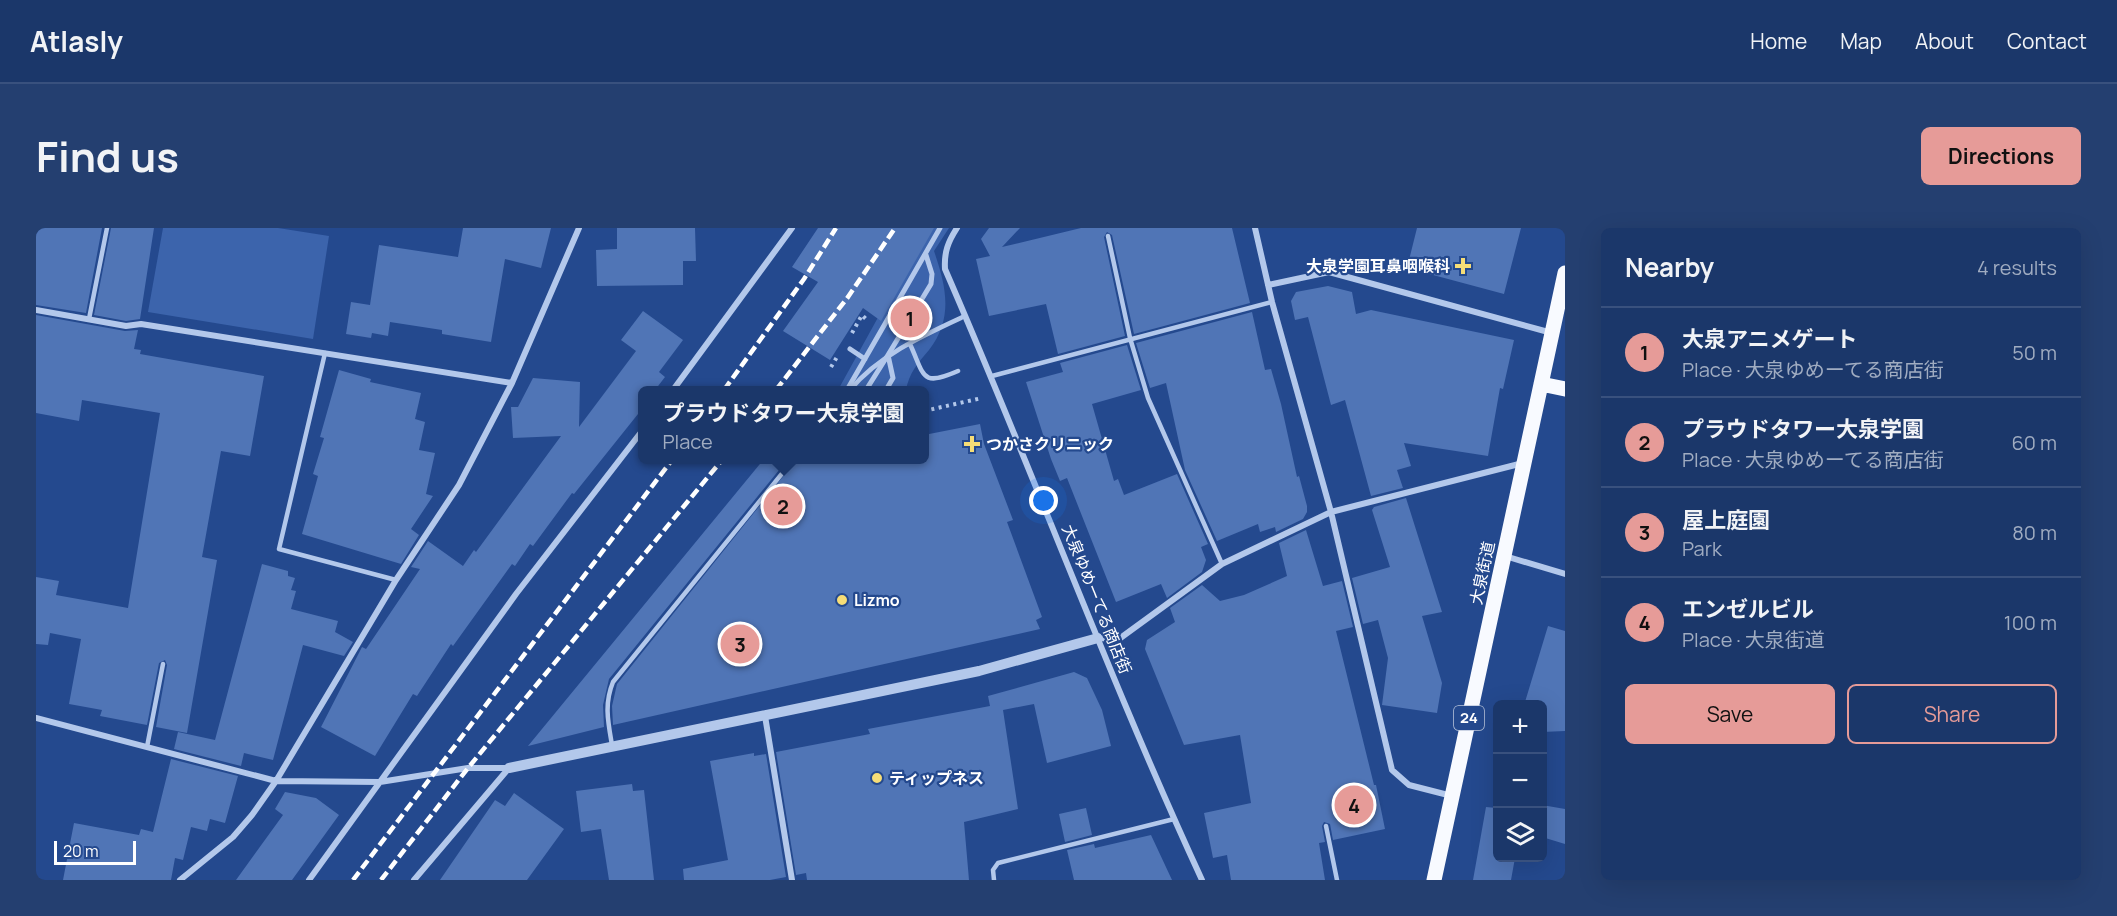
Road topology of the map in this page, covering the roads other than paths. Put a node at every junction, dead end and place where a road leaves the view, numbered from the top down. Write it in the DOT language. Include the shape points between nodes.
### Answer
graph roads {
  1 [pos="107,228"];
  2 [pos="579,228"];
  3 [pos="792,228"];
  4 [pos="940,228"];
  5 [pos="957,228"];
  6 [pos="1255,228"];
  7 [pos="1108,236"];
  8 [pos="926,255"];
  9 [pos="1565,273"];
  10 [pos="1268,285"];
  11 [pos="1272,302"];
  12 [pos="36,310"];
  13 [pos="965,316"];
  14 [pos="89,319"];
  15 [pos="1552,333"];
  16 [pos="1130,338"];
  17 [pos="910,344"];
  18 [pos="850,349"];
  19 [pos="325,353"];
  20 [pos="888,355"];
  21 [pos="865,359"];
  22 [pos="958,371"];
  23 [pos="992,376"];
  24 [pos="512,383"];
  25 [pos="1541,384"];
  26 [pos="677,386"];
  27 [pos="850,386"];
  28 [pos="852,386"];
  29 [pos="869,386"];
  30 [pos="888,386"];
  31 [pos="1565,389"];
  32 [pos="638,436"];
  33 [pos="1524,463"];
  34 [pos="789,464"];
  35 [pos="1330,512"];
  36 [pos="1504,556"];
  37 [pos="1222,564"];
  38 [pos="1565,574"];
  39 [pos="396,580"];
  40 [pos="1098,638"];
  41 [pos="163,664"];
  42 [pos="765,716"];
  43 [pos="36,718"];
  44 [pos="147,747"];
  45 [pos="612,748"];
  46 [pos="509,768"];
  47 [pos="276,781"];
  48 [pos="380,782"];
  49 [pos="1453,796"];
  50 [pos="1174,819"];
  51 [pos="1326,826"];
  52 [pos="180,880"];
  53 [pos="309,880"];
  54 [pos="414,880"];
  55 [pos="792,880"];
  56 [pos="994,880"];
  57 [pos="1202,880"];
  58 [pos="1337,880"];
  59 [pos="1434,880"];
  1 -- 14 [label="lane"];
  2 -- 24 [label="street"];
  3 -- 26 [label="street"];
  4 -- 8 [label="street"];
  5 -- 13 [label="street, 大泉ゆめーてる商店街" via="947,243 945,269"];
  6 -- 10 [label="street"];
  7 -- 16 [label="lane"];
  8 -- 20 [label="street, bridge" via="931,284"];
  8 -- 21 [label="street"];
  9 -- 15 [label="main road, 大泉街道 / 24"];
  10 -- 11 [label="street"];
  10 -- 15 [label="street" via="1329,272"];
  11 -- 16 [label="lane"];
  11 -- 35 [label="street"];
  12 -- 14 [label="street"];
  13 -- 17 [label="lane"];
  13 -- 23 [label="street, 大泉ゆめーてる商店街"];
  14 -- 19 [label="street"];
  15 -- 25 [label="main road, 大泉街道 / 24"];
  16 -- 23 [label="lane"];
  16 -- 37 [label="lane" via="1148,398"];
  17 -- 22 [label="lane" via="928,379 937,380"];
  17 -- 28 [label="lane" via="877,364"];
  18 -- 21 [label="street"];
  19 -- 24 [label="street"];
  19 -- 39 [label="lane" via="279,549"];
  20 -- 29 [label="street, bridge"];
  20 -- 30 [label="street, bridge" via="893,378"];
  21 -- 27 [label="street"];
  23 -- 40 [label="street, 大泉ゆめーてる商店街"];
  24 -- 39 [label="street" via="459,485"];
  25 -- 31 [label="main road"];
  25 -- 33 [label="main road, 大泉街道 / 24"];
  32 -- 48 [label="street" via="516,594"];
  33 -- 35 [label="street"];
  33 -- 36 [label="main road, 大泉街道 / 24"];
  34 -- 45 [label="lane" via="613,681 606,708"];
  35 -- 37 [label="street"];
  35 -- 49 [label="street" via="1392,770 1409,785"];
  36 -- 38 [label="street"];
  36 -- 49 [label="main road, 大泉街道 / 24"];
  37 -- 40 [label="street" via="1119,639"];
  39 -- 47 [label="street"];
  40 -- 42 [label="street" via="979,671"];
  40 -- 50 [label="street, 大泉ゆめーてる商店街"];
  41 -- 44 [label="lane"];
  42 -- 45 [label="street"];
  42 -- 55 [label="street"];
  43 -- 44 [label="street"];
  44 -- 47 [label="street"];
  45 -- 46 [label="street"];
  46 -- 48 [label="street" via="468,768"];
  46 -- 54 [label="street"];
  47 -- 48 [label="street"];
  47 -- 52 [label="street" via="233,837"];
  48 -- 53 [label="street"];
  49 -- 59 [label="main road, 大泉街道 / 24"];
  50 -- 56 [label="lane" via="998,863 993,870"];
  50 -- 57 [label="street, 大泉ゆめーてる商店街"];
  51 -- 58 [label="lane"];
}
